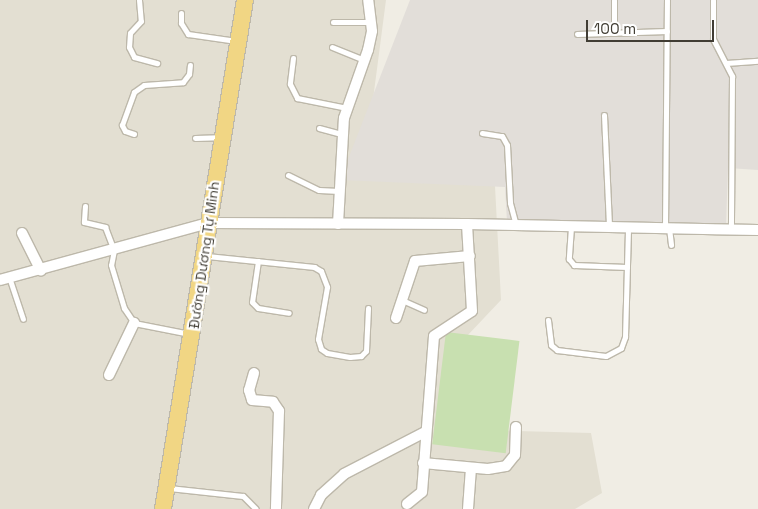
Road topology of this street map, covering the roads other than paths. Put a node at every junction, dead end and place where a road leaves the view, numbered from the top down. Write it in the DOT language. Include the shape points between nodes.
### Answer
graph roads {
  1 [pos="139,0"];
  2 [pos="245,0"];
  3 [pos="368,0"];
  4 [pos="614,0"];
  5 [pos="667,0"];
  6 [pos="714,0"];
  7 [pos="181,13"];
  8 [pos="333,22"];
  9 [pos="370,22"];
  10 [pos="667,31"];
  11 [pos="614,33"];
  12 [pos="576,34"];
  13 [pos="238,42"];
  14 [pos="332,47"];
  15 [pos="293,58"];
  16 [pos="365,60"];
  17 [pos="758,61"];
  18 [pos="726,62"];
  19 [pos="157,63"];
  20 [pos="190,65"];
  21 [pos="347,108"];
  22 [pos="604,115"];
  23 [pos="319,128"];
  24 [pos="482,133"];
  25 [pos="134,134"];
  26 [pos="342,134"];
  27 [pos="222,137"];
  28 [pos="195,138"];
  29 [pos="288,175"];
  30 [pos="339,191"];
  31 [pos="85,206"];
  32 [pos="209,223"];
  33 [pos="338,224"];
  34 [pos="467,224"];
  35 [pos="516,225"];
  36 [pos="570,227"];
  37 [pos="667,227"];
  38 [pos="609,228"];
  39 [pos="628,228"];
  40 [pos="731,228"];
  41 [pos="758,230"];
  42 [pos="22,233"];
  43 [pos="670,245"];
  44 [pos="114,250"];
  45 [pos="204,255"];
  46 [pos="470,256"];
  47 [pos="258,261"];
  48 [pos="627,267"];
  49 [pos="41,271"];
  50 [pos="4,279"];
  51 [pos="402,300"];
  52 [pos="368,308"];
  53 [pos="424,310"];
  54 [pos="289,313"];
  55 [pos="396,318"];
  56 [pos="23,319"];
  57 [pos="548,320"];
  58 [pos="134,322"];
  59 [pos="192,334"];
  60 [pos="254,373"];
  61 [pos="109,375"];
  62 [pos="516,427"];
  63 [pos="426,432"];
  64 [pos="423,464"];
  65 [pos="471,468"];
  66 [pos="166,488"];
  67 [pos="408,504"];
  68 [pos="163,509"];
  69 [pos="256,509"];
  70 [pos="276,509"];
  71 [pos="314,509"];
  72 [pos="468,509"];
  1 -- 19 [label="lane" via="141,22 130,33 129,48 134,58"];
  2 -- 13 [label="highway, Đường Dương Tự Minh"];
  3 -- 9 [label="street"];
  4 -- 11 [label="lane"];
  5 -- 10 [label="lane"];
  6 -- 18 [label="lane" via="713,39"];
  7 -- 13 [label="lane" via="181,23 188,34"];
  8 -- 9 [label="lane"];
  9 -- 16 [label="street" via="372,31"];
  10 -- 11 [label="lane"];
  10 -- 37 [label="lane"];
  11 -- 12 [label="lane"];
  13 -- 27 [label="highway, Đường Dương Tự Minh"];
  14 -- 16 [label="lane"];
  15 -- 21 [label="lane" via="290,84 297,98"];
  16 -- 21 [label="street"];
  17 -- 18 [label="lane"];
  18 -- 40 [label="lane" via="732,76"];
  20 -- 25 [label="lane" via="189,74 183,82 144,85 134,92 122,125 125,131"];
  21 -- 26 [label="street"];
  22 -- 38 [label="lane"];
  23 -- 26 [label="lane"];
  24 -- 35 [label="lane" via="502,136 507,145 510,203"];
  26 -- 30 [label="street"];
  27 -- 28 [label="lane"];
  27 -- 32 [label="highway, Đường Dương Tự Minh"];
  29 -- 30 [label="lane" via="319,190"];
  30 -- 33 [label="street"];
  31 -- 44 [label="lane" via="84,222 105,227"];
  32 -- 33 [label="street"];
  32 -- 44 [label="street"];
  32 -- 45 [label="highway, Đường Dương Tự Minh"];
  33 -- 34 [label="street"];
  34 -- 35 [label="street"];
  34 -- 46 [label="street"];
  35 -- 36 [label="street"];
  36 -- 38 [label="street"];
  36 -- 48 [label="lane" via="570,259 574,265"];
  37 -- 39 [label="street"];
  37 -- 40 [label="street"];
  37 -- 43 [label="lane"];
  38 -- 39 [label="street"];
  39 -- 48 [label="lane"];
  40 -- 41 [label="street"];
  42 -- 49 [label="street"];
  44 -- 49 [label="street"];
  44 -- 58 [label="lane" via="111,265 124,308"];
  45 -- 47 [label="lane"];
  45 -- 59 [label="highway, Đường Dương Tự Minh"];
  46 -- 51 [label="street" via="414,261"];
  46 -- 63 [label="street" via="472,311 434,336"];
  47 -- 52 [label="lane" via="321,271 327,287 318,340 327,354 350,357 361,356 366,351"];
  47 -- 54 [label="lane" via="252,302 258,308"];
  48 -- 57 [label="lane" via="626,337 616,353 606,356 557,350 551,345"];
  49 -- 50 [label="street"];
  50 -- 56 [label="lane"];
  51 -- 53 [label="lane"];
  51 -- 55 [label="street"];
  58 -- 59 [label="lane"];
  58 -- 61 [label="street"];
  59 -- 66 [label="highway, Đường Dương Tự Minh"];
  60 -- 70 [label="street" via="249,390 252,400 273,402 279,411"];
  62 -- 65 [label="street" via="512,460 499,468"];
  63 -- 64 [label="street"];
  63 -- 71 [label="street" via="344,474 321,495"];
  64 -- 65 [label="street"];
  64 -- 67 [label="street" via="422,492"];
  65 -- 72 [label="street"];
  66 -- 68 [label="highway, Đường Dương Tự Minh"];
  66 -- 69 [label="lane" via="243,496"];
}
